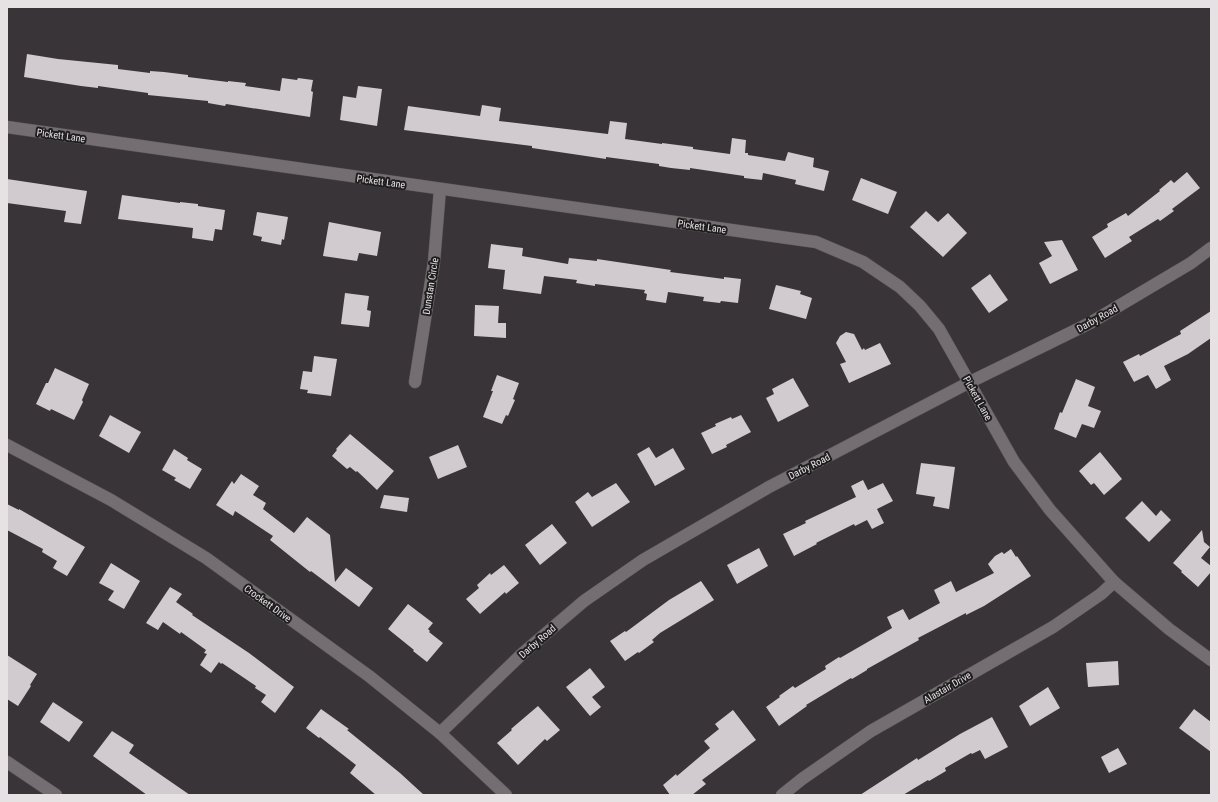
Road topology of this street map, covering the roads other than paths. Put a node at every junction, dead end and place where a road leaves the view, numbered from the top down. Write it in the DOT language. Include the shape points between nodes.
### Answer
graph roads {
  1 [pos="7,127"];
  2 [pos="440,189"];
  3 [pos="1211,248"];
  4 [pos="414,382"];
  5 [pos="970,382"];
  6 [pos="7,445"];
  7 [pos="1114,582"];
  8 [pos="1211,660"];
  9 [pos="440,733"];
  10 [pos="7,762"];
  11 [pos="56,795"];
  12 [pos="506,795"];
  13 [pos="782,795"];
  1 -- 2 [label="street, Pickett Lane"];
  2 -- 4 [label="street, Dunstan Circle" via="434,262"];
  2 -- 5 [label="street, Pickett Lane" via="816,242 863,262 900,287 939,329"];
  3 -- 5 [label="street, Darby Road" via="1090,323"];
  5 -- 7 [label="street, Pickett Lane" via="1014,462 1050,510"];
  5 -- 9 [label="street, Darby Road" via="769,486 643,560 584,601 522,653"];
  6 -- 9 [label="street, Crockett Drive" via="110,500 206,558 369,676"];
  7 -- 8 [label="street, Pickett Lane" via="1169,629"];
  7 -- 13 [label="street, Alastair Drive" via="1053,627 871,731"];
  9 -- 12 [label="street, Crockett Drive"];
  10 -- 11 [label="street"];
}
